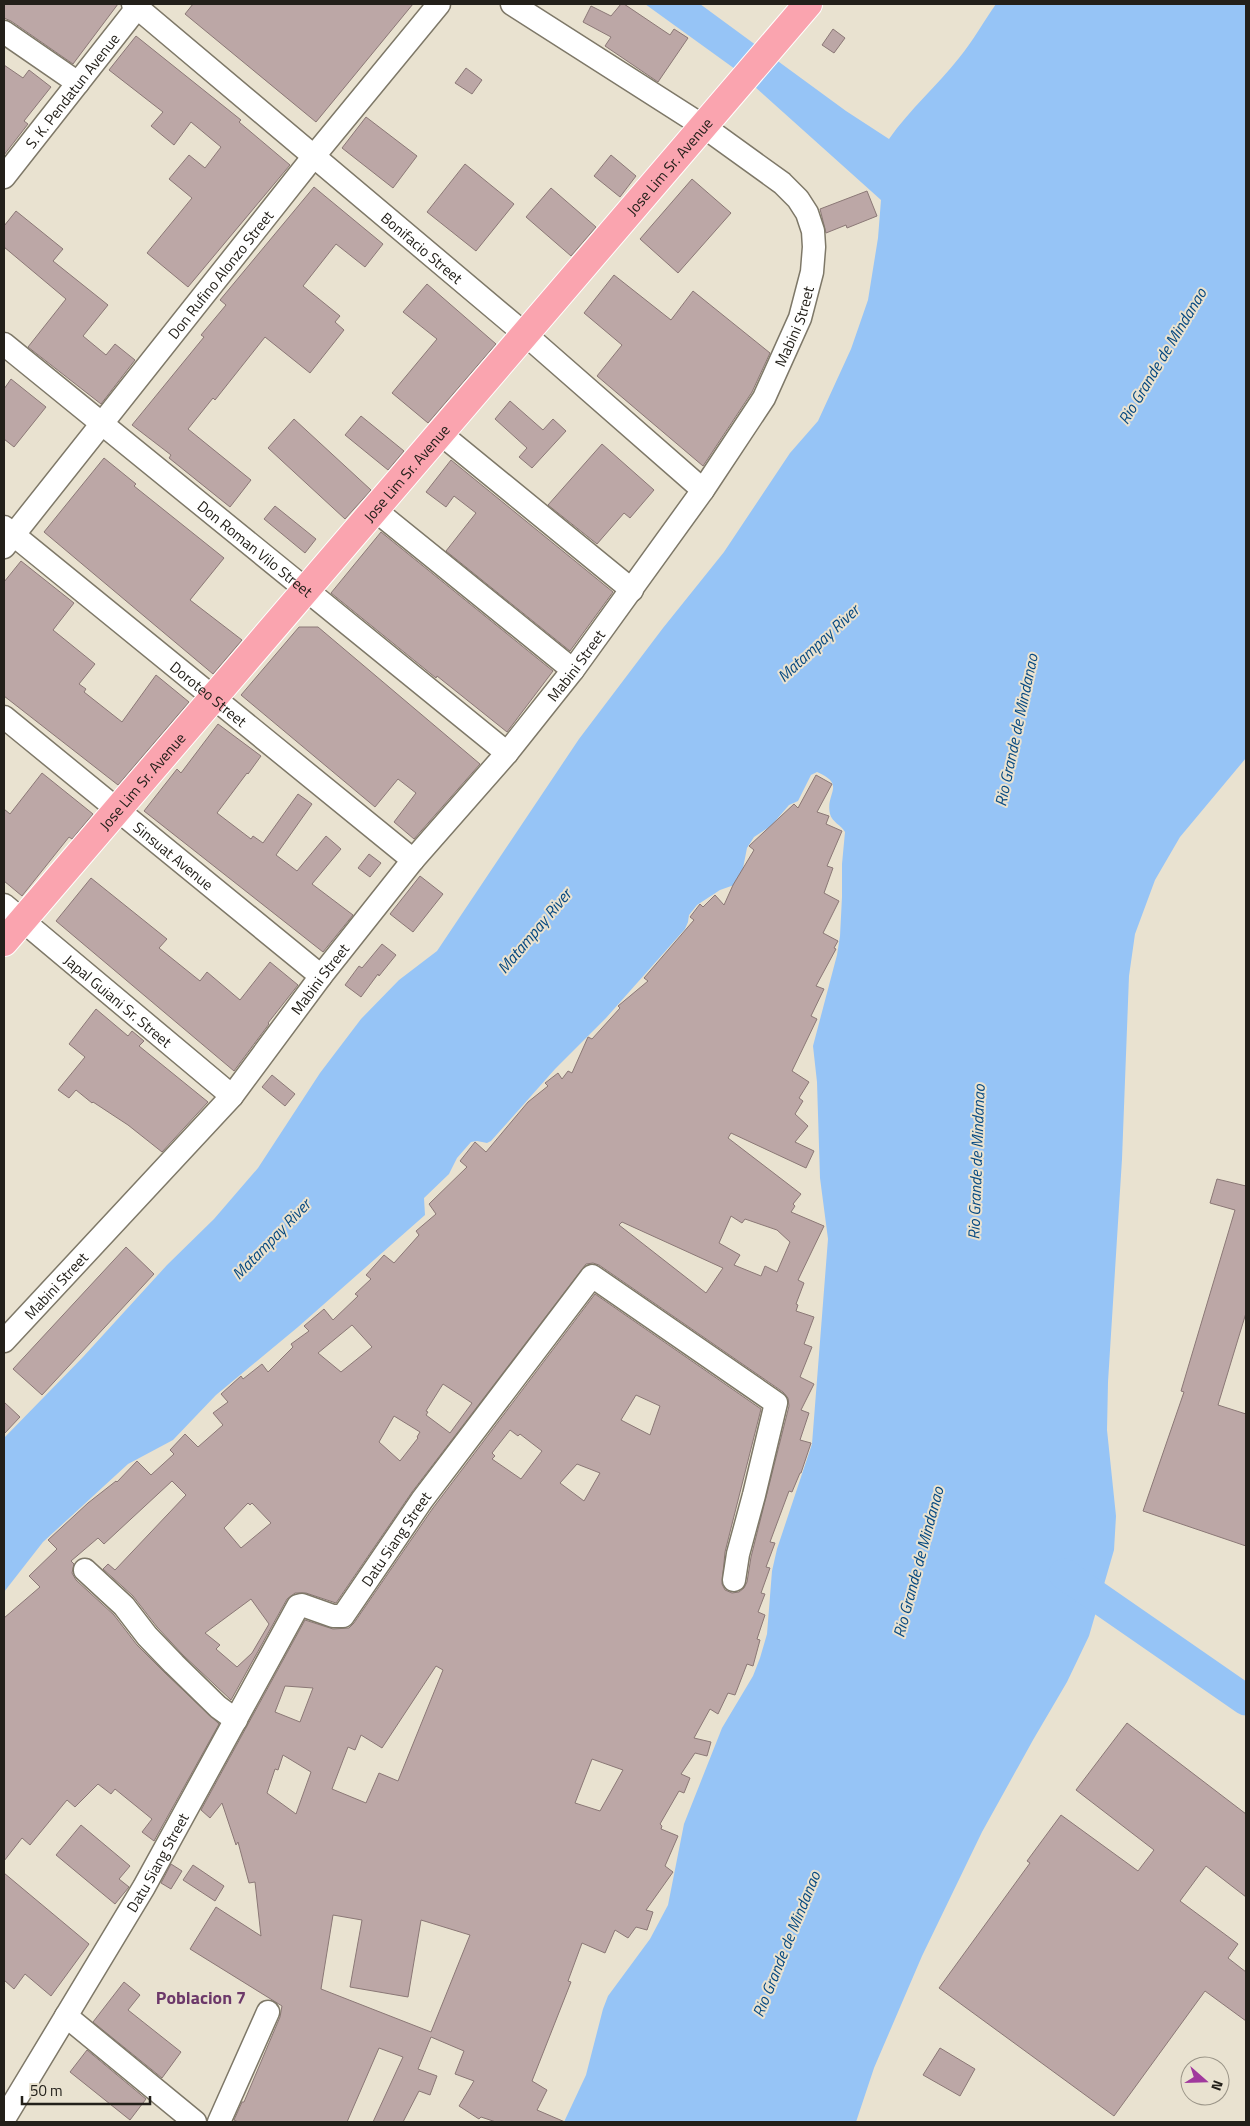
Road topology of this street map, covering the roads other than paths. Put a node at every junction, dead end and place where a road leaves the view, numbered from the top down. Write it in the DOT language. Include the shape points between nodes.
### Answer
graph roads {
  1 [pos="439,4"];
  2 [pos="512,4"];
  3 [pos="808,4"];
  4 [pos="137,5"];
  5 [pos="4,32"];
  6 [pos="78,82"];
  7 [pos="703,126"];
  8 [pos="314,156"];
  9 [pos="4,177"];
  10 [pos="526,335"];
  11 [pos="4,344"];
  12 [pos="102,424"];
  13 [pos="441,434"];
  14 [pos="703,490"];
  15 [pos="375,510"];
  16 [pos="7,536"];
  17 [pos="306,590"];
  18 [pos="632,590"];
  19 [pos="573,670"];
  20 [pos="214,698"];
  21 [pos="4,717"];
  22 [pos="507,753"];
  23 [pos="118,809"];
  24 [pos="413,860"];
  25 [pos="13,912"];
  26 [pos="4,942"];
  27 [pos="321,976"];
  28 [pos="232,1096"];
  29 [pos="4,1341"];
  30 [pos="85,1570"];
  31 [pos="734,1580"];
  32 [pos="236,1720"];
  33 [pos="268,2012"];
  34 [pos="66,2016"];
  35 [pos="4,2119"];
  36 [pos="196,2122"];
  37 [pos="219,2122"];
  1 -- 8 [label="street, Don Rufino Alonzo Street"];
  2 -- 7 [label="street, Mabini Street"];
  3 -- 7 [label="main road, Jose Lim Sr. Avenue"];
  4 -- 6 [label="street, S. K. Pendatun Avenue"];
  4 -- 8 [label="street, Bonifacio Street"];
  5 -- 6 [label="street"];
  6 -- 9 [label="street, S. K. Pendatun Avenue"];
  7 -- 10 [label="main road, Jose Lim Sr. Avenue"];
  7 -- 14 [label="street, Mabini Street" via="782,183 798,199 807,213 814,247 808,290 793,336 764,398"];
  8 -- 10 [label="street, Bonifacio Street"];
  8 -- 12 [label="street, Don Rufino Alonzo Street"];
  10 -- 13 [label="main road, Jose Lim Sr. Avenue"];
  10 -- 14 [label="street, Bonifacio Street"];
  11 -- 12 [label="street, Don Roman Vilo Street"];
  12 -- 16 [label="street, Don Rufino Alonzo Street"];
  12 -- 17 [label="street, Don Roman Vilo Street"];
  13 -- 15 [label="main road, Jose Lim Sr. Avenue"];
  13 -- 18 [label="street"];
  14 -- 18 [label="street, Mabini Street"];
  15 -- 17 [label="main road, Jose Lim Sr. Avenue"];
  15 -- 19 [label="street"];
  16 -- 20 [label="street, Doroteo Street"];
  17 -- 20 [label="main road, Jose Lim Sr. Avenue"];
  17 -- 22 [label="street, Don Roman Vilo Street"];
  18 -- 19 [label="street, Mabini Street"];
  19 -- 22 [label="street, Mabini Street"];
  20 -- 23 [label="main road, Jose Lim Sr. Avenue"];
  20 -- 24 [label="street, Doroteo Street"];
  21 -- 23 [label="street, Sinsuat Avenue"];
  22 -- 24 [label="street, Mabini Street"];
  23 -- 25 [label="main road, Jose Lim Sr. Avenue"];
  23 -- 27 [label="street, Sinsuat Avenue"];
  24 -- 27 [label="street, Mabini Street"];
  25 -- 26 [label="main road, Jose Lim Sr. Avenue"];
  25 -- 28 [label="street, Japal Guiani Sr. Street"];
  27 -- 28 [label="street, Mabini Street"];
  28 -- 29 [label="street, Mabini Street"];
  30 -- 32 [label="street" via="124,1606 174,1664"];
  31 -- 32 [label="street, Datu Siang Street" via="776,1403 592,1276 422,1500 343,1616 298,1606"];
  32 -- 34 [label="street, Datu Siang Street" via="139,1896"];
  33 -- 37 [label="street"];
  34 -- 35 [label="street, Datu Siang Street"];
  34 -- 36 [label="street"];
}
